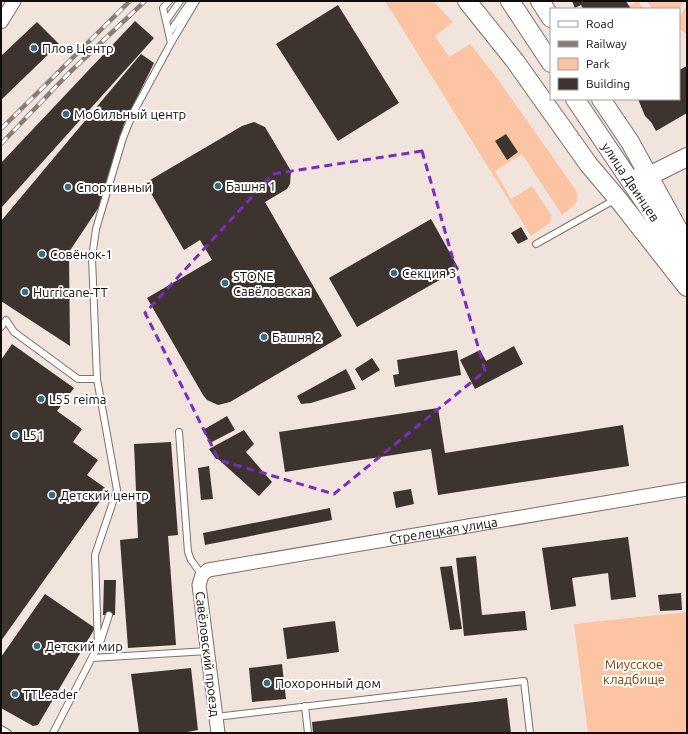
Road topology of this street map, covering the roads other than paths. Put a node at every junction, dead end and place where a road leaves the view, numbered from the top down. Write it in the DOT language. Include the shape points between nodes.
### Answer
graph roads {
  1 [pos="14,1"];
  2 [pos="169,1"];
  3 [pos="180,1"];
  4 [pos="190,1"];
  5 [pos="196,1"];
  6 [pos="467,1"];
  7 [pos="510,1"];
  8 [pos="540,1"];
  9 [pos="2,15"];
  10 [pos="550,16"];
  11 [pos="166,21"];
  12 [pos="169,33"];
  13 [pos="171,43"];
  14 [pos="550,61"];
  15 [pos="576,100"];
  16 [pos="603,100"];
  17 [pos="687,157"];
  18 [pos="649,176"];
  19 [pos="627,177"];
  20 [pos="618,198"];
  21 [pos="536,244"];
  22 [pos="687,246"];
  23 [pos="687,265"];
  24 [pos="687,287"];
  25 [pos="1,327"];
  26 [pos="97,380"];
  27 [pos="179,432"];
  28 [pos="687,489"];
  29 [pos="202,575"];
  30 [pos="109,615"];
  31 [pos="98,646"];
  32 [pos="208,651"];
  33 [pos="92,658"];
  34 [pos="305,706"];
  35 [pos="216,717"];
  36 [pos="1,729"];
  37 [pos="8,733"];
  38 [pos="53,733"];
  39 [pos="218,733"];
  40 [pos="308,733"];
  41 [pos="530,733"];
  1 -- 9 [label="street"];
  2 -- 11 [label="lane" via="163,8"];
  3 -- 11 [label="lane"];
  4 -- 12 [label="lane"];
  5 -- 13 [label="lane"];
  6 -- 20 [label="street" via="541,95 589,166"];
  7 -- 14 [label="street"];
  8 -- 10 [label="street"];
  11 -- 12 [label="lane"];
  12 -- 13 [label="lane"];
  13 -- 26 [label="lane" via="123,138 96,229 92,258"];
  15 -- 19 [label="street, улица Двинцев"];
  16 -- 18 [label="street"];
  17 -- 18 [label="street"];
  18 -- 19 [label="street" via="634,179"];
  18 -- 22 [label="street"];
  19 -- 23 [label="street, улица Двинцев"];
  20 -- 21 [label="lane"];
  20 -- 24 [label="street"];
  25 -- 26 [label="lane" via="6,320 14,332 78,379"];
  26 -- 31 [label="lane" via="117,490 95,555"];
  27 -- 29 [label="lane" via="188,552"];
  28 -- 29 [label="street, Стрелецкая улица" via="208,570"];
  29 -- 32 [label="street, Савёловский проезд" via="199,585"];
  30 -- 31 [label="lane"];
  31 -- 33 [label="lane"];
  32 -- 33 [label="lane"];
  32 -- 35 [label="street, Савёловский проезд"];
  33 -- 38 [label="lane"];
  34 -- 35 [label="lane"];
  34 -- 40 [label="lane"];
  34 -- 41 [label="lane" via="524,681"];
  35 -- 39 [label="street, Савёловский проезд"];
  36 -- 37 [label="lane"];
}
